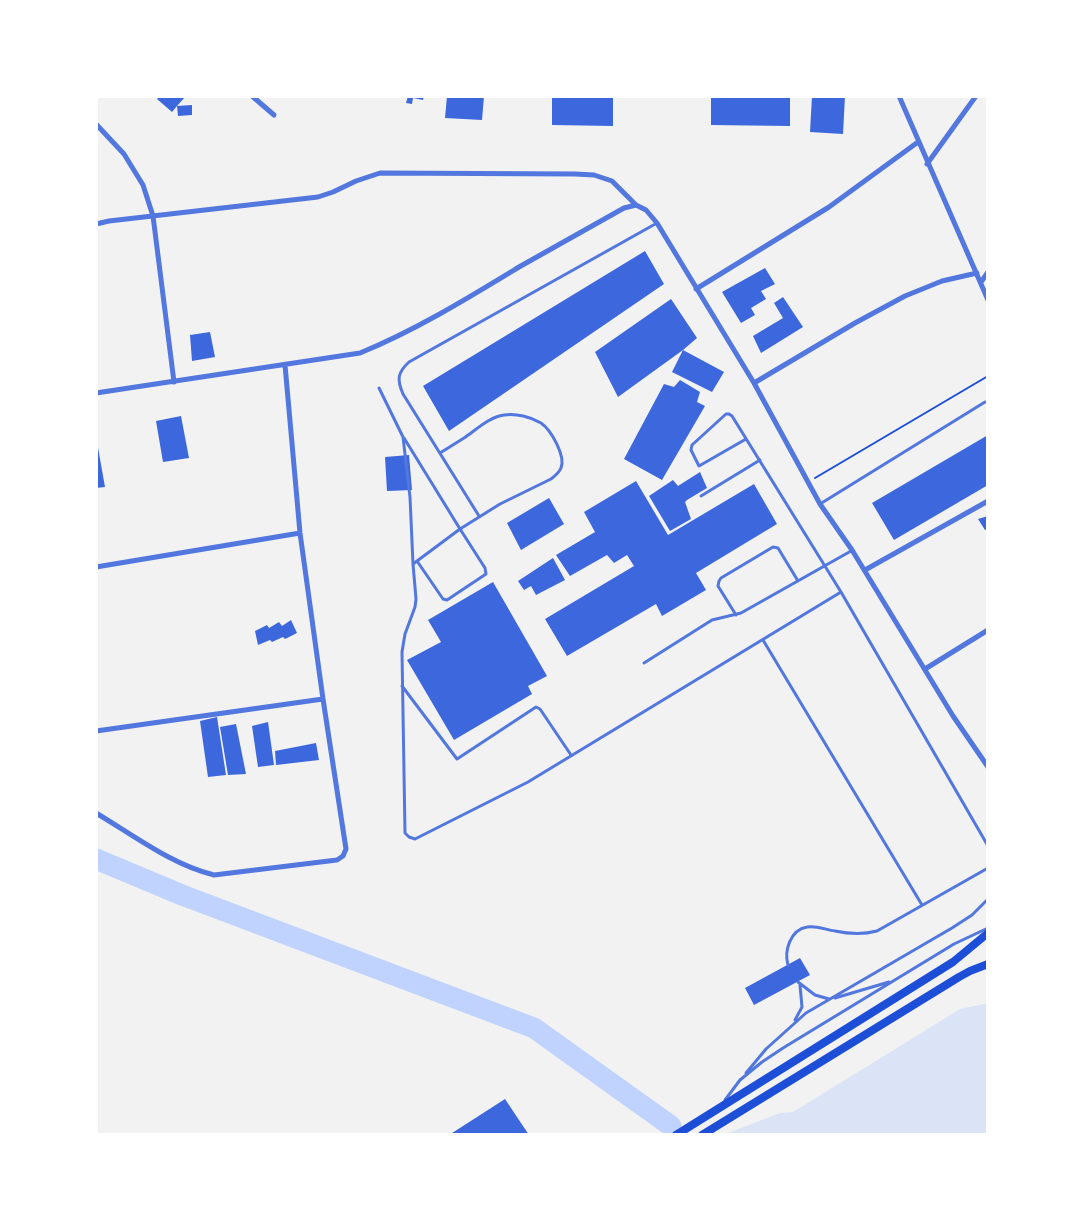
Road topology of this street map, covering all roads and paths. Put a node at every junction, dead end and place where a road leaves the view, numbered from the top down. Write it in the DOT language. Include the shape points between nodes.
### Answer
graph roads {
  1 [pos="252,96"];
  2 [pos="899,96"];
  3 [pos="976,96"];
  4 [pos="274,115"];
  5 [pos="96,124"];
  6 [pos="918,142"];
  7 [pos="927,164"];
  8 [pos="636,205"];
  9 [pos="153,216"];
  10 [pos="657,223"];
  11 [pos="96,224"];
  12 [pos="988,272"];
  13 [pos="977,273"];
  14 [pos="981,282"];
  15 [pos="696,289"];
  16 [pos="988,300"];
  17 [pos="285,365"];
  18 [pos="988,376"];
  19 [pos="174,382"];
  20 [pos="754,383"];
  21 [pos="379,388"];
  22 [pos="96,393"];
  23 [pos="985,402"];
  24 [pos="403,437"];
  25 [pos="746,439"];
  26 [pos="440,453"];
  27 [pos="760,460"];
  28 [pos="808,483"];
  29 [pos="701,495"];
  30 [pos="988,501"];
  31 [pos="820,504"];
  32 [pos="479,516"];
  33 [pos="460,529"];
  34 [pos="300,533"];
  35 [pos="852,550"];
  36 [pos="417,561"];
  37 [pos="412,564"];
  38 [pos="825,565"];
  39 [pos="96,567"];
  40 [pos="865,570"];
  41 [pos="798,581"];
  42 [pos="841,592"];
  43 [pos="736,615"];
  44 [pos="988,630"];
  45 [pos="763,640"];
  46 [pos="644,663"];
  47 [pos="925,669"];
  48 [pos="401,685"];
  49 [pos="322,699"];
  50 [pos="96,731"];
  51 [pos="571,756"];
  52 [pos="985,758"];
  53 [pos="988,767"];
  54 [pos="96,813"];
  55 [pos="988,846"];
  56 [pos="988,868"];
  57 [pos="988,899"];
  58 [pos="922,905"];
  59 [pos="988,928"];
  60 [pos="988,933"];
  61 [pos="988,964"];
  62 [pos="788,965"];
  63 [pos="894,980"];
  64 [pos="830,999"];
  65 [pos="794,1023"];
  66 [pos="740,1080"];
  67 [pos="719,1108"];
  68 [pos="676,1135"];
  69 [pos="702,1135"];
  1 -- 4 [label="street"];
  2 -- 6 [label="street"];
  3 -- 7 [label="street"];
  5 -- 9 [label="street" via="124,154 143,185"];
  6 -- 7 [label="street"];
  6 -- 15 [label="street" via="829,207"];
  7 -- 13 [label="street"];
  8 -- 9 [label="street" via="612,181 594,175 380,173 318,197"];
  8 -- 10 [label="street"];
  8 -- 17 [label="street" via="624,208 382,344 360,353"];
  9 -- 11 [label="street"];
  9 -- 19 [label="street"];
  10 -- 15 [label="street"];
  10 -- 26 [label="lane" via="403,368 398,384"];
  12 -- 14 [label="street"];
  13 -- 14 [label="street"];
  13 -- 20 [label="street" via="942,281 905,296"];
  14 -- 16 [label="street"];
  15 -- 20 [label="street"];
  17 -- 19 [label="street"];
  17 -- 34 [label="street"];
  18 -- 28 [label="path"];
  19 -- 22 [label="street"];
  20 -- 28 [label="street"];
  21 -- 24 [label="lane"];
  23 -- 31 [label="lane"];
  24 -- 33 [label="lane"];
  24 -- 37 [label="lane"];
  25 -- 25 [label="lane" via="732,416 726,414 691,450 699,466"];
  25 -- 27 [label="lane"];
  26 -- 32 [label="lane"];
  26 -- 32 [label="lane" via="499,416 534,419 549,431 562,458 557,474"];
  27 -- 29 [label="lane"];
  27 -- 38 [label="lane"];
  28 -- 31 [label="street"];
  30 -- 40 [label="street"];
  31 -- 35 [label="street"];
  32 -- 33 [label="lane"];
  33 -- 36 [label="lane"];
  33 -- 36 [label="lane" via="486,574 445,600"];
  34 -- 39 [label="street"];
  34 -- 49 [label="street"];
  35 -- 38 [label="lane"];
  35 -- 40 [label="street"];
  36 -- 37 [label="lane"];
  37 -- 48 [label="lane" via="416,599 403,643"];
  38 -- 41 [label="lane"];
  38 -- 42 [label="lane"];
  40 -- 47 [label="street"];
  41 -- 43 [label="lane"];
  41 -- 43 [label="lane" via="778,548 773,547 719,581 718,586"];
  42 -- 45 [label="lane"];
  42 -- 55 [label="lane"];
  43 -- 46 [label="lane" via="712,620"];
  44 -- 47 [label="street"];
  45 -- 51 [label="lane"];
  45 -- 58 [label="lane"];
  47 -- 52 [label="street" via="953,716"];
  48 -- 51 [label="lane" via="457,759 536,707"];
  48 -- 51 [label="lane" via="405,833 409,837 415,839 425,834"];
  49 -- 50 [label="street"];
  49 -- 54 [label="street" via="346,849 337,861 214,875 177,862"];
  52 -- 53 [label="street"];
  56 -- 58 [label="lane"];
  57 -- 64 [label="lane" via="963,921"];
  58 -- 62 [label="lane" via="877,931 864,934 817,927 799,930 787,949"];
  59 -- 63 [label="lane"];
  60 -- 67 [label="main road" via="954,962"];
  61 -- 69 [label="main road" via="959,977"];
  63 -- 64 [label="lane"];
  63 -- 66 [label="lane" via="783,1048"];
  64 -- 65 [label="lane"];
  64 -- 65 [label="lane" via="815,995 799,983 802,1007"];
  65 -- 66 [label="lane"];
  66 -- 67 [label="lane"];
  67 -- 68 [label="main road"];
}
